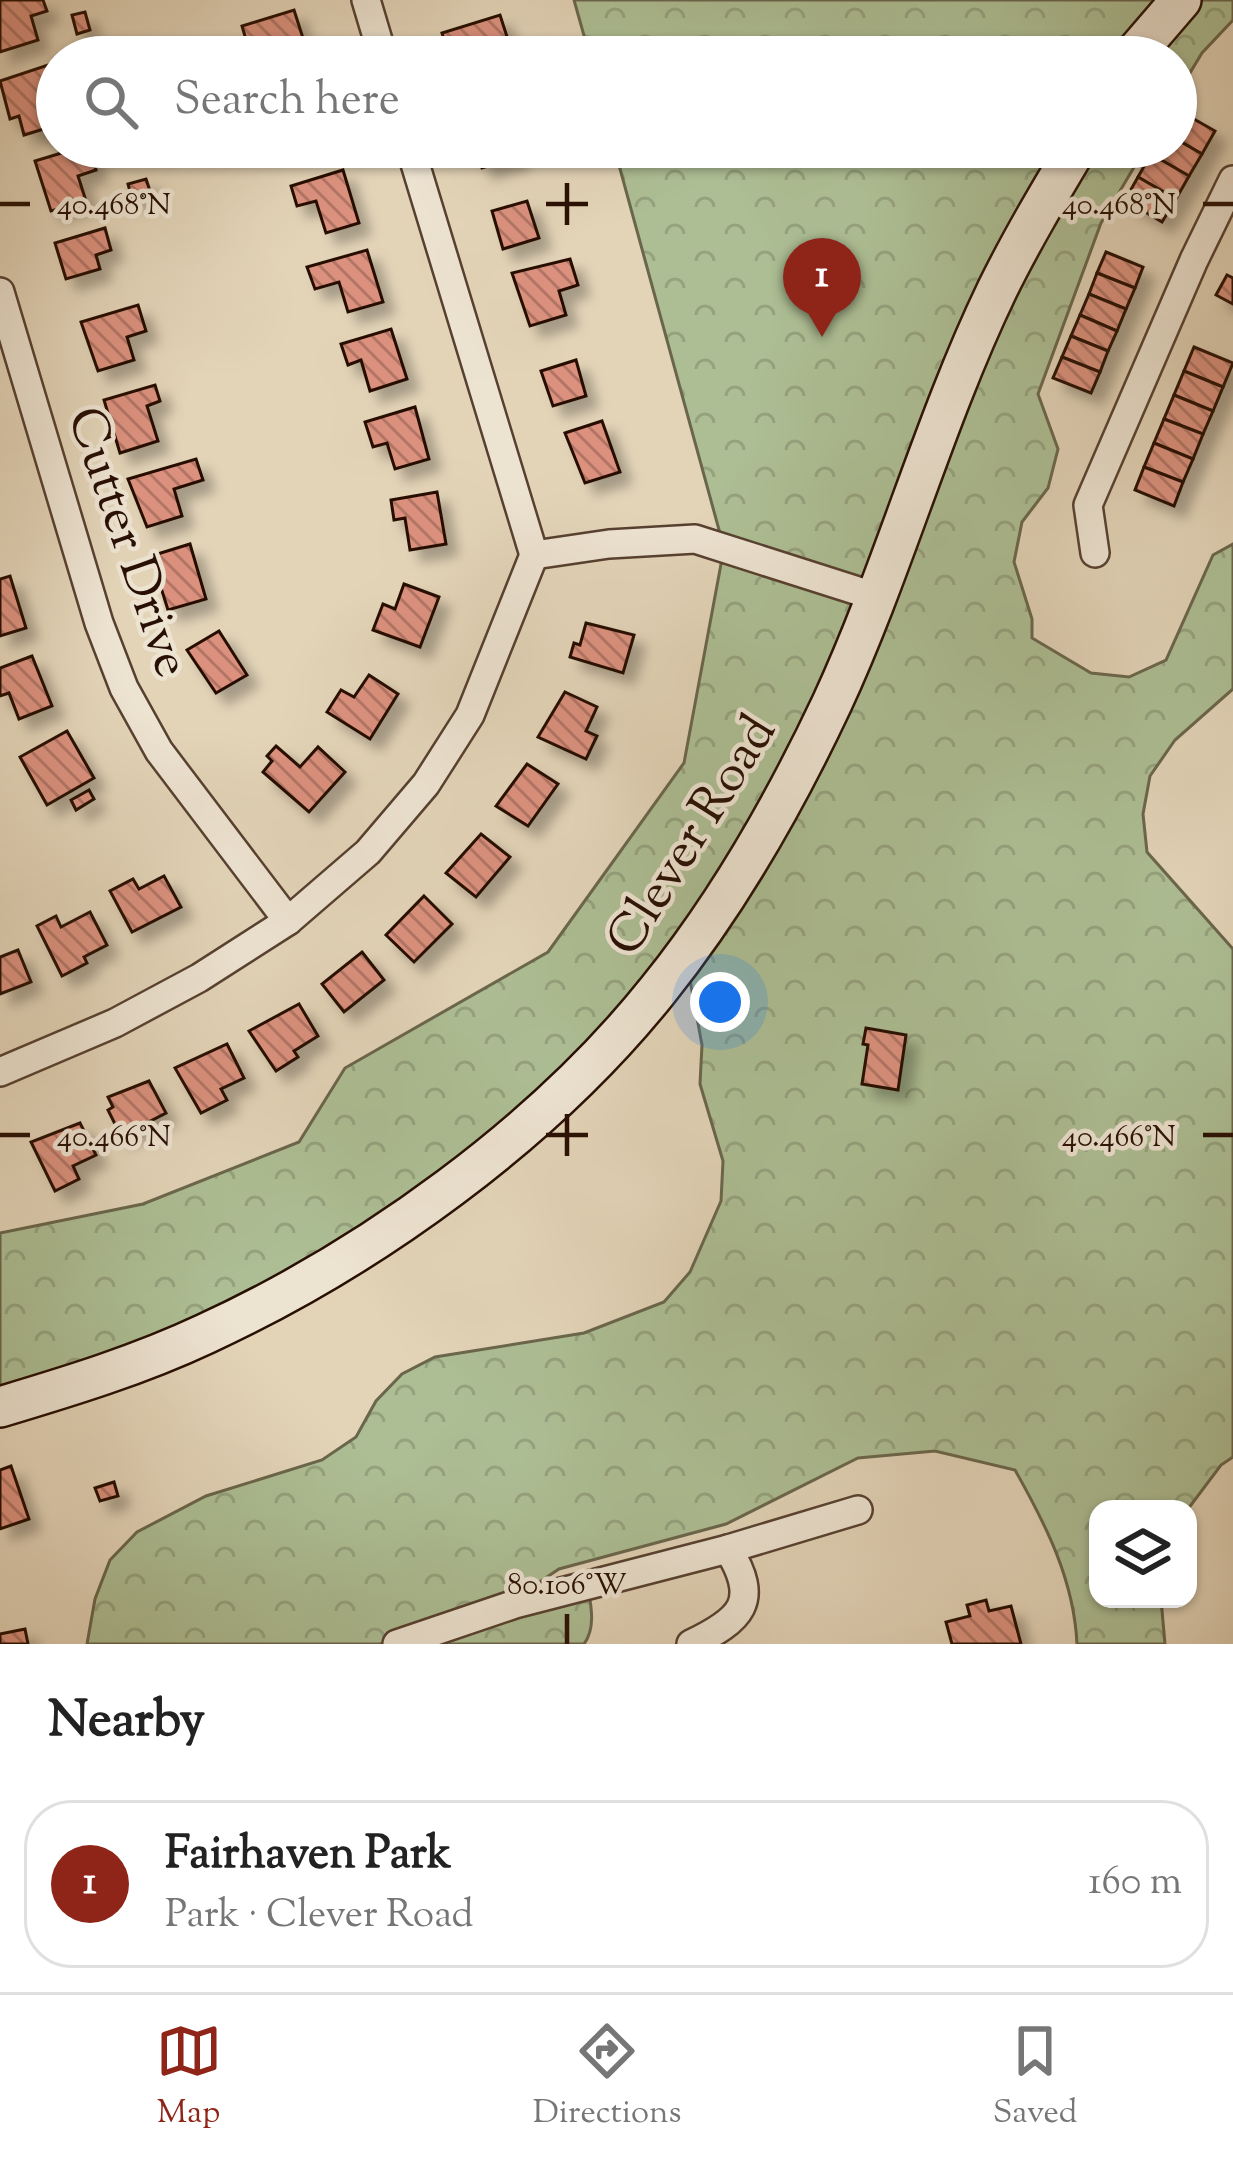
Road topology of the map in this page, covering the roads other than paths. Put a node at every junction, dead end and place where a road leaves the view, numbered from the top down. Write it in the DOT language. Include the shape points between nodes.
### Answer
graph roads {
  1 [pos="366,0"];
  2 [pos="1181,0"];
  3 [pos="377,36"];
  4 [pos="1150,36"];
  5 [pos="416,168"];
  6 [pos="1065,168"];
  7 [pos="1233,180"];
  8 [pos="0,292"];
  9 [pos="1095,553"];
  10 [pos="534,556"];
  11 [pos="877,597"];
  12 [pos="288,921"];
  13 [pos="0,1072"];
  14 [pos="0,1407"];
  15 [pos="858,1510"];
  16 [pos="728,1549"];
  17 [pos="397,1644"];
  18 [pos="692,1644"];
  1 -- 3 [label="street"];
  2 -- 4 [label="street"];
  5 -- 10 [label="street"];
  6 -- 11 [label="street, Clever Road" via="996,292"];
  7 -- 9 [label="street" via="1088,505"];
  8 -- 12 [label="street, Cutter Drive" via="124,688 159,751"];
  10 -- 11 [label="street" via="695,539"];
  10 -- 12 [label="street" via="470,715 426,784 368,852"];
  11 -- 14 [label="street, Clever Road" via="792,783 725,898 657,992 528,1124 414,1212 292,1290 108,1374"];
  12 -- 13 [label="street" via="115,1023"];
  15 -- 16 [label="street"];
  16 -- 17 [label="street"];
  16 -- 18 [label="street" via="746,1594 740,1613"];
}
